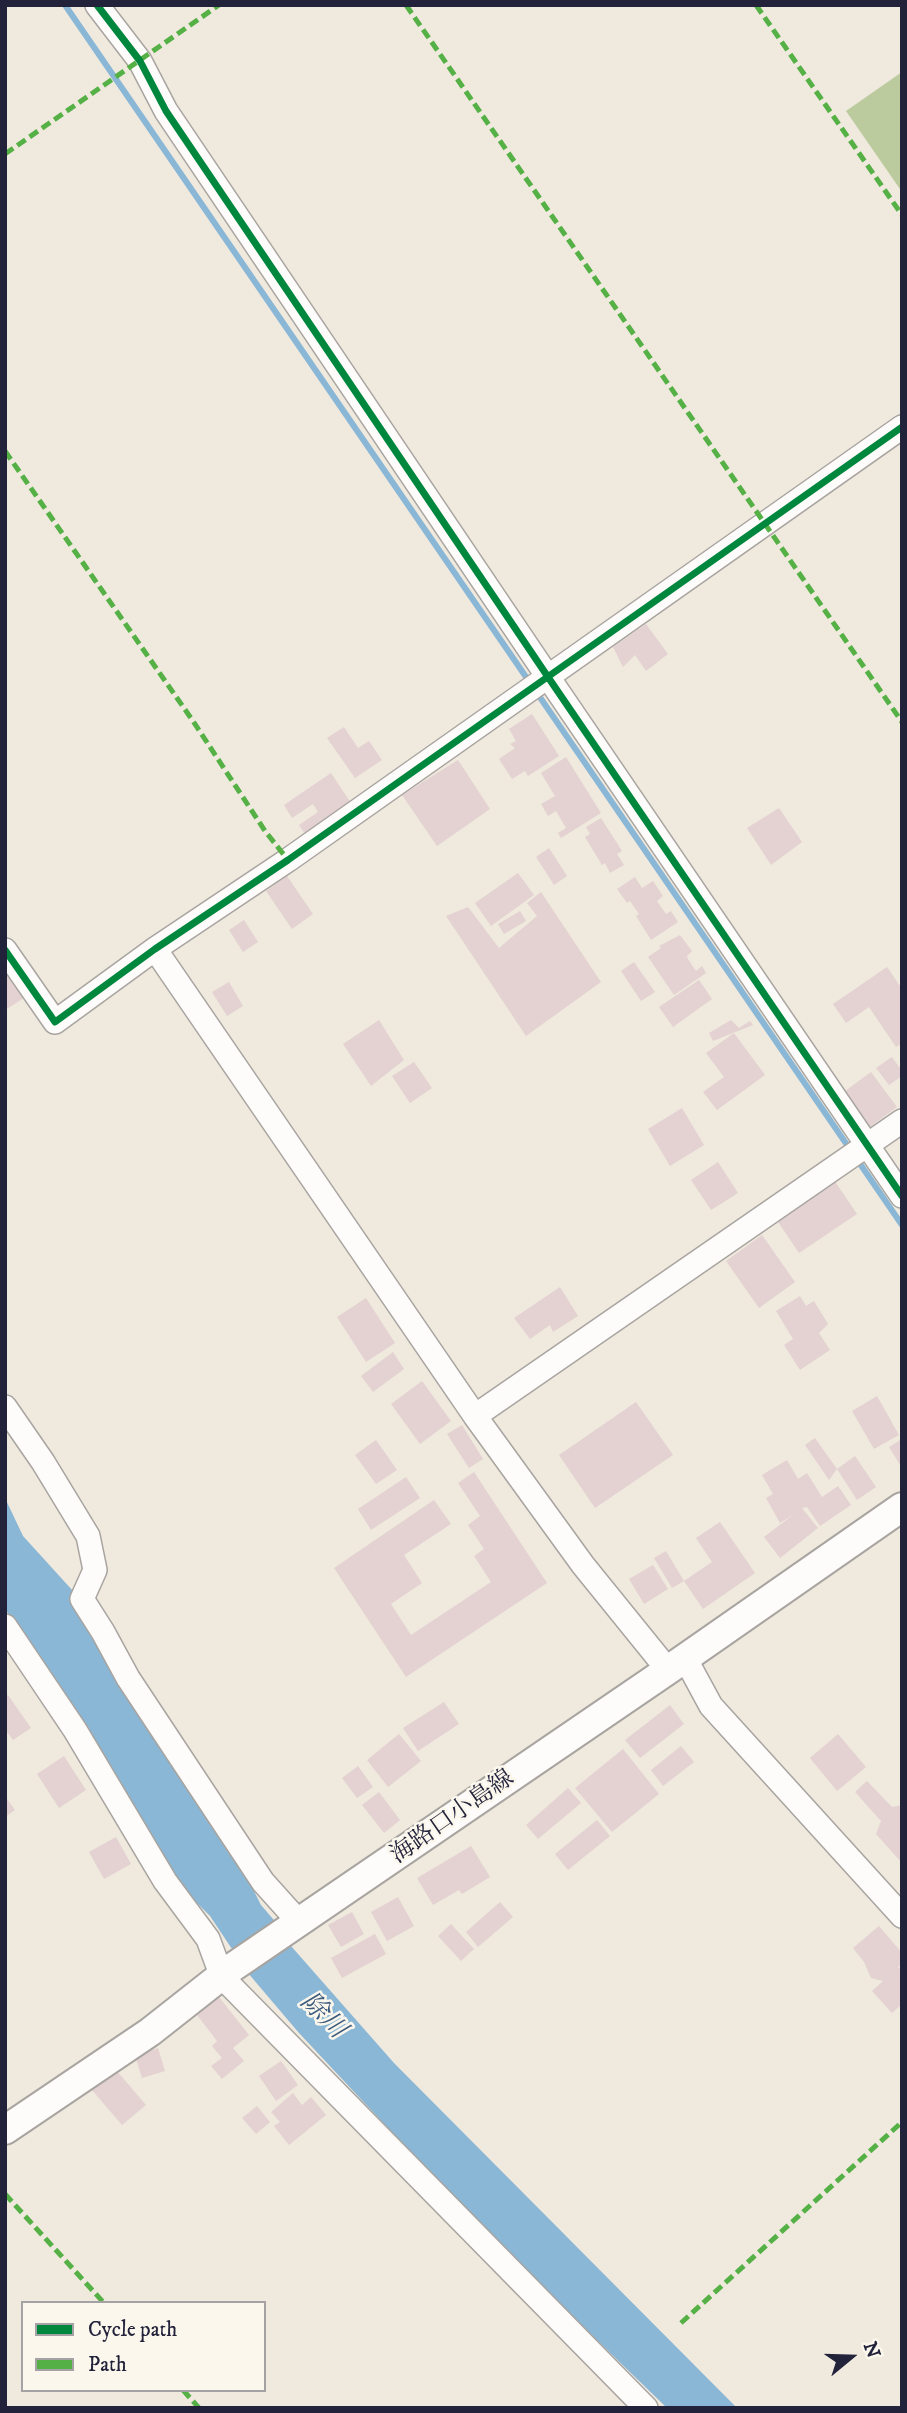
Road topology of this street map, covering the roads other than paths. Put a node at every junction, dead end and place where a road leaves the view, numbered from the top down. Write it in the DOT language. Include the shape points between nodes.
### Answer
graph roads {
  1 [pos="97,5"];
  2 [pos="902,427"];
  3 [pos="548,677"];
  4 [pos="155,949"];
  5 [pos="5,950"];
  6 [pos="902,1121"];
  7 [pos="867,1146"];
  8 [pos="902,1196"];
  9 [pos="5,1407"];
  10 [pos="475,1416"];
  11 [pos="902,1507"];
  12 [pos="5,1626"];
  13 [pos="677,1664"];
  14 [pos="902,1916"];
  15 [pos="299,1922"];
  16 [pos="226,1973"];
  17 [pos="5,2130"];
  18 [pos="646,2408"];
  1 -- 3 [label="street" via="140,61 166,111"];
  2 -- 3 [label="street"];
  3 -- 4 [label="street"];
  3 -- 7 [label="street"];
  4 -- 5 [label="street" via="55,1022"];
  4 -- 10 [label="street"];
  6 -- 7 [label="street"];
  7 -- 8 [label="street"];
  7 -- 10 [label="street"];
  9 -- 15 [label="street" via="88,1536 95,1570 82,1600 255,1870"];
  10 -- 13 [label="street" via="583,1565"];
  11 -- 13 [label="main road, 海路口小島線"];
  12 -- 16 [label="street"];
  13 -- 14 [label="street"];
  13 -- 15 [label="main road, 海路口小島線"];
  15 -- 16 [label="main road, 海路口小島線"];
  16 -- 17 [label="main road, 海路口小島線" via="150,2032"];
  16 -- 18 [label="street"];
}
